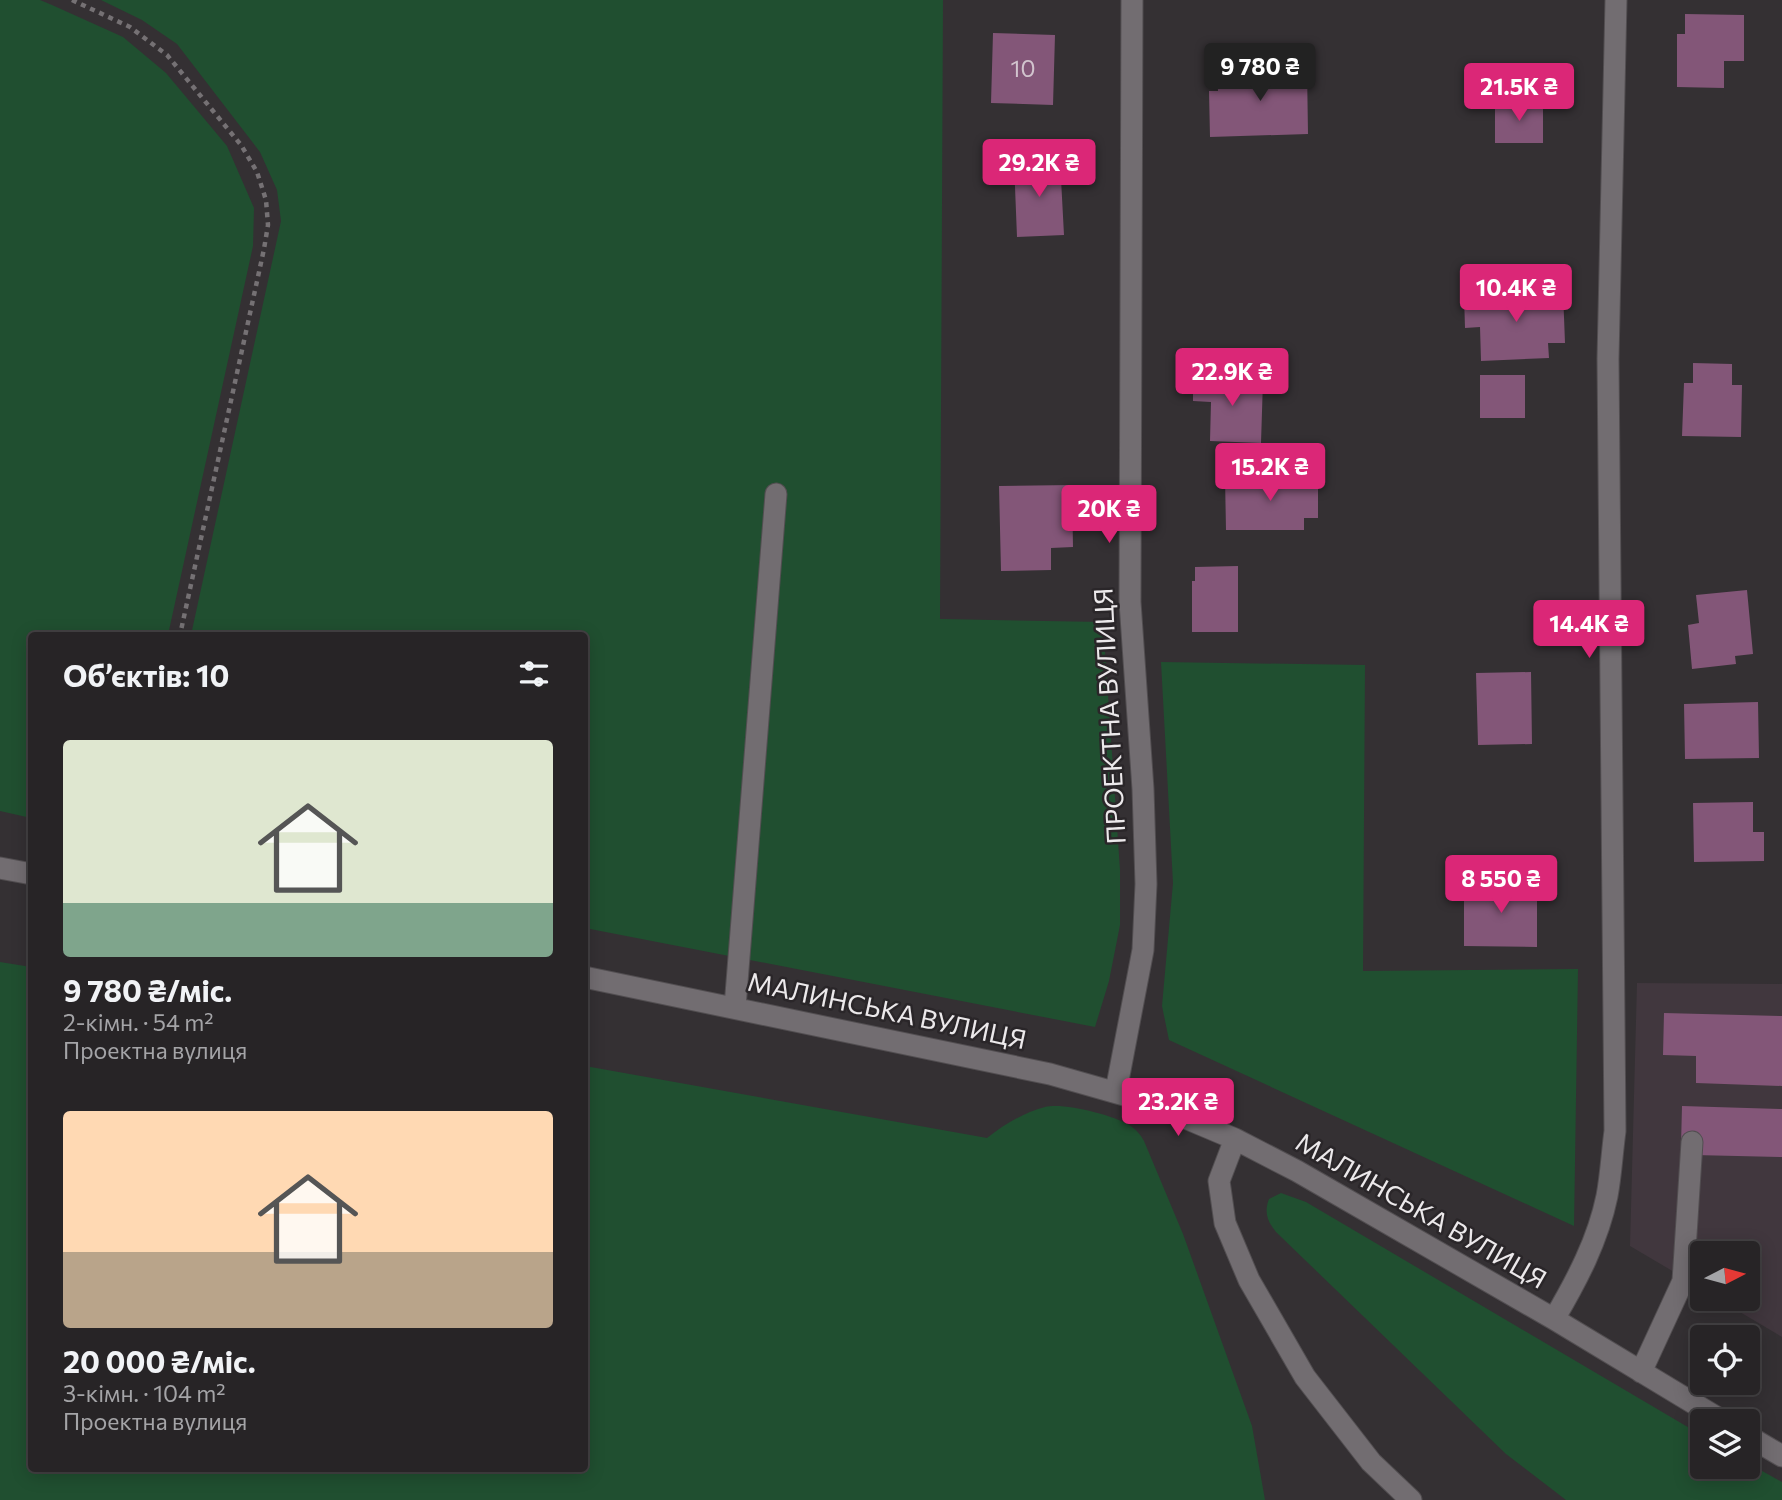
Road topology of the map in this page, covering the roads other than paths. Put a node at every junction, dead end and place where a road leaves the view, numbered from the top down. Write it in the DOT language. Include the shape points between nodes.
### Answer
graph roads {
  1 [pos="1132,0"];
  2 [pos="1616,0"];
  3 [pos="776,494"];
  4 [pos="0,867"];
  5 [pos="28,873"];
  6 [pos="588,978"];
  7 [pos="735,1007"];
  8 [pos="1116,1091"];
  9 [pos="1236,1139"];
  10 [pos="1692,1142"];
  11 [pos="1554,1319"];
  12 [pos="1641,1372"];
  13 [pos="1703,1409"];
  14 [pos="1760,1443"];
  15 [pos="1782,1456"];
  16 [pos="1411,1500"];
  1 -- 8 [label="street, ПРОЕКТНА ВУЛИЦЯ" via="1130,602 1146,884 1143,950"];
  2 -- 11 [label="street" via="1608,359 1615,1131 1607,1196 1592,1245"];
  3 -- 7 [label="street"];
  4 -- 5 [label="street"];
  6 -- 7 [label="street, МАЛИНСЬКА ВУЛИЦЯ"];
  7 -- 8 [label="street, МАЛИНСЬКА ВУЛИЦЯ"];
  8 -- 9 [label="street, МАЛИНСЬКА ВУЛИЦЯ"];
  9 -- 11 [label="street, МАЛИНСЬКА ВУЛИЦЯ"];
  9 -- 16 [label="street" via="1219,1181 1225,1223 1249,1280 1305,1377 1371,1462"];
  10 -- 12 [label="street" via="1683,1281"];
  11 -- 12 [label="street, МАЛИНСЬКА ВУЛИЦЯ"];
  12 -- 13 [label="street, МАЛИНСЬКА ВУЛИЦЯ"];
  14 -- 15 [label="street"];
}
